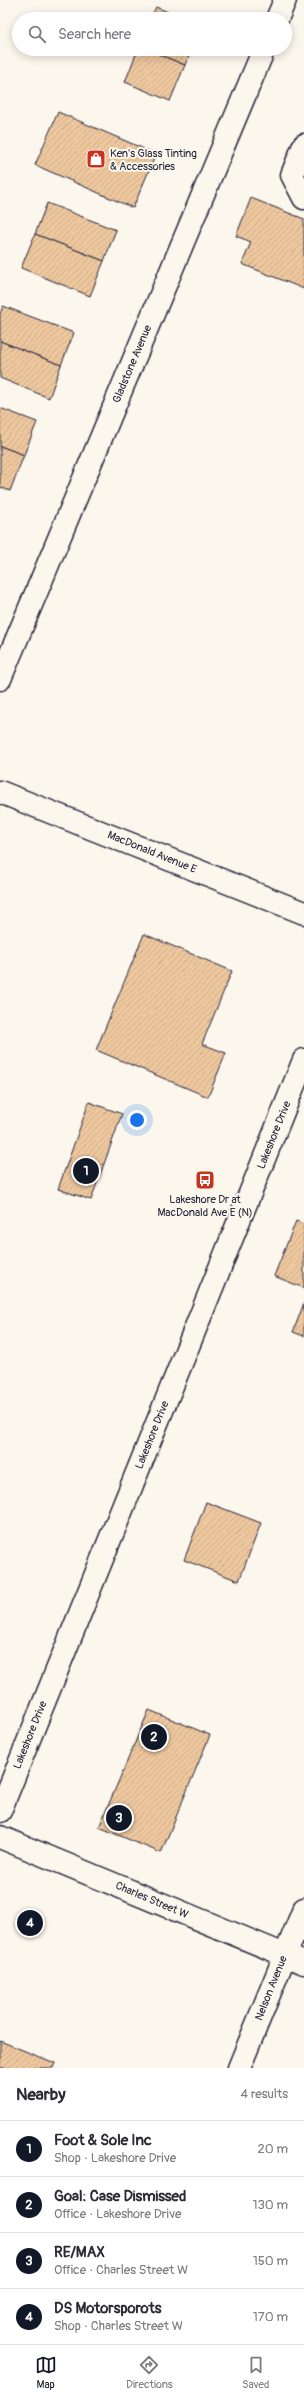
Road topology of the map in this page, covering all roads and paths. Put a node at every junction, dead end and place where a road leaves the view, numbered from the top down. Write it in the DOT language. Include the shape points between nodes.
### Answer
graph roads {
  1 [pos="285,0"];
  2 [pos="280,12"];
  3 [pos="261,56"];
  4 [pos="304,145"];
  5 [pos="304,198"];
  6 [pos="0,679"];
  7 [pos="0,792"];
  8 [pos="304,913"];
  9 [pos="304,1060"];
  10 [pos="0,1811"];
  11 [pos="0,1837"];
  12 [pos="304,1909"];
  13 [pos="294,1959"];
  14 [pos="239,2068"];
  1 -- 2 [label="street"];
  3 -- 6 [label="street, Gladstone Avenue"];
  4 -- 5 [label="street" via="292,175"];
  7 -- 8 [label="street, MacDonald Avenue E"];
  9 -- 10 [label="street, Lakeshore Drive"];
  11 -- 13 [label="street, Charles Street W"];
  12 -- 13 [label="street, Nelson Avenue"];
  13 -- 14 [label="street, Nelson Avenue"];
}
